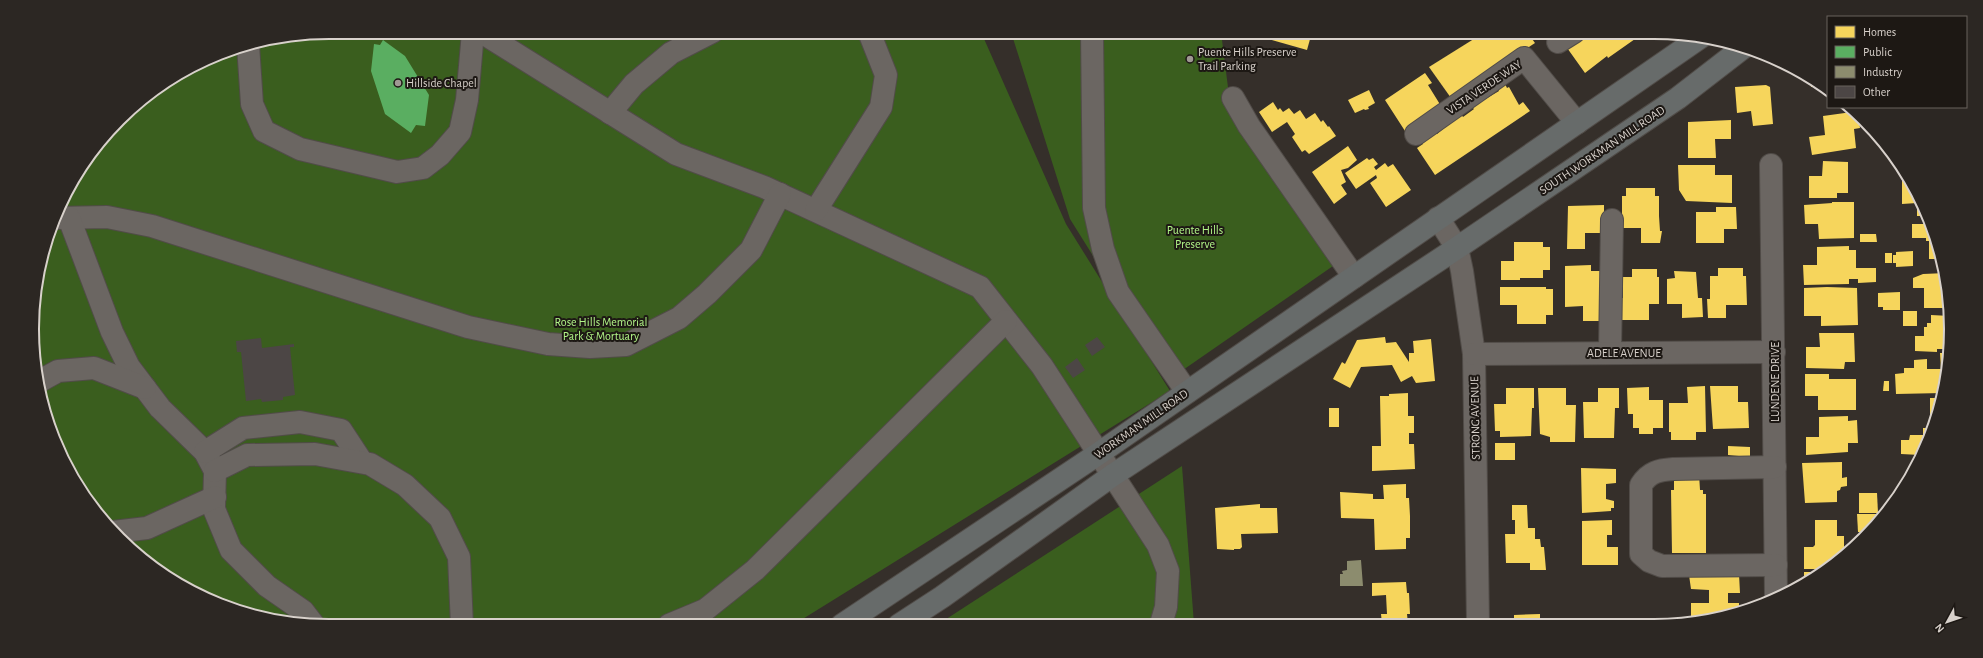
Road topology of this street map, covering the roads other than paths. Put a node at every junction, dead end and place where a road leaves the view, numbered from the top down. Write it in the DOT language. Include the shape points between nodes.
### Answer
graph roads {
  1 [pos="472,39"];
  2 [pos="492,39"];
  3 [pos="698,39"];
  4 [pos="872,39"];
  5 [pos="1092,39"];
  6 [pos="1694,42"];
  7 [pos="248,51"];
  8 [pos="1738,52"];
  9 [pos="1233,98"];
  10 [pos="610,112"];
  11 [pos="1577,123"];
  12 [pos="1416,134"];
  13 [pos="1771,165"];
  14 [pos="780,194"];
  15 [pos="816,210"];
  16 [pos="63,218"];
  17 [pos="1438,218"];
  18 [pos="1612,220"];
  19 [pos="1457,248"];
  20 [pos="1354,278"];
  21 [pos="1006,321"];
  22 [pos="1774,352"];
  23 [pos="1610,353"];
  24 [pos="1474,354"];
  25 [pos="44,379"];
  26 [pos="144,388"];
  27 [pos="1187,392"];
  28 [pos="205,452"];
  29 [pos="1098,454"];
  30 [pos="362,462"];
  31 [pos="1775,467"];
  32 [pos="215,471"];
  33 [pos="1113,475"];
  34 [pos="215,497"];
  35 [pos="121,531"];
  36 [pos="1776,565"];
  37 [pos="1776,592"];
  38 [pos="308,618"];
  39 [pos="462,619"];
  40 [pos="683,619"];
  41 [pos="851,619"];
  42 [pos="908,619"];
  43 [pos="1162,619"];
  44 [pos="1478,619"];
  1 -- 7 [label="street" via="467,100 460,132 440,155 423,168 397,172 300,149 264,131 252,104"];
  2 -- 10 [label="street"];
  3 -- 10 [label="street" via="671,53 634,84"];
  4 -- 15 [label="street" via="886,75 880,107"];
  5 -- 27 [label="street" via="1094,208 1103,250 1118,292"];
  6 -- 11 [label="main road"];
  8 -- 19 [label="main road, SOUTH WORKMAN MILL ROAD" via="1678,98"];
  9 -- 20 [label="street"];
  10 -- 14 [label="street" via="676,154"];
  11 -- 12 [label="street, VISTA VERDE WAY" via="1524,58"];
  11 -- 17 [label="main road"];
  13 -- 22 [label="street, LUNDENE DRIVE"];
  14 -- 15 [label="street"];
  14 -- 16 [label="street" via="751,250 679,318 626,345 590,347 548,344 468,327 152,226 107,217"];
  15 -- 21 [label="street" via="980,287"];
  16 -- 26 [label="street" via="112,332 129,367"];
  17 -- 19 [label="street, STRONG AVENUE"];
  17 -- 20 [label="main road, WORKMAN MILL ROAD"];
  18 -- 23 [label="street"];
  19 -- 24 [label="street, STRONG AVENUE"];
  19 -- 33 [label="main road"];
  20 -- 27 [label="main road, WORKMAN MILL ROAD"];
  21 -- 29 [label="street" via="1042,366"];
  21 -- 40 [label="street" via="755,570 705,610"];
  22 -- 23 [label="street, ADELE AVENUE"];
  22 -- 31 [label="street, LUNDENE DRIVE"];
  23 -- 24 [label="street, ADELE AVENUE"];
  24 -- 44 [label="street, STRONG AVENUE"];
  25 -- 26 [label="street" via="58,371 94,368"];
  26 -- 28 [label="street" via="160,408"];
  27 -- 29 [label="main road, WORKMAN MILL ROAD"];
  28 -- 30 [label="street" via="243,428 300,422 341,430"];
  28 -- 32 [label="street"];
  29 -- 33 [label="street"];
  29 -- 41 [label="main road, WORKMAN MILL ROAD"];
  30 -- 32 [label="street" via="315,454 247,454"];
  30 -- 39 [label="street" via="370,464 406,486 440,518 459,558"];
  31 -- 36 [label="street, LUNDENE DRIVE"];
  31 -- 36 [label="street" via="1673,468 1659,470 1646,477 1641,485 1641,554 1649,561 1662,566"];
  32 -- 34 [label="street"];
  33 -- 42 [label="main road"];
  33 -- 43 [label="street" via="1158,545 1168,571 1166,607"];
  34 -- 35 [label="street" via="147,528"];
  34 -- 38 [label="street" via="214,509 231,550 267,586 303,611"];
  36 -- 37 [label="street, LUNDENE DRIVE"];
}
